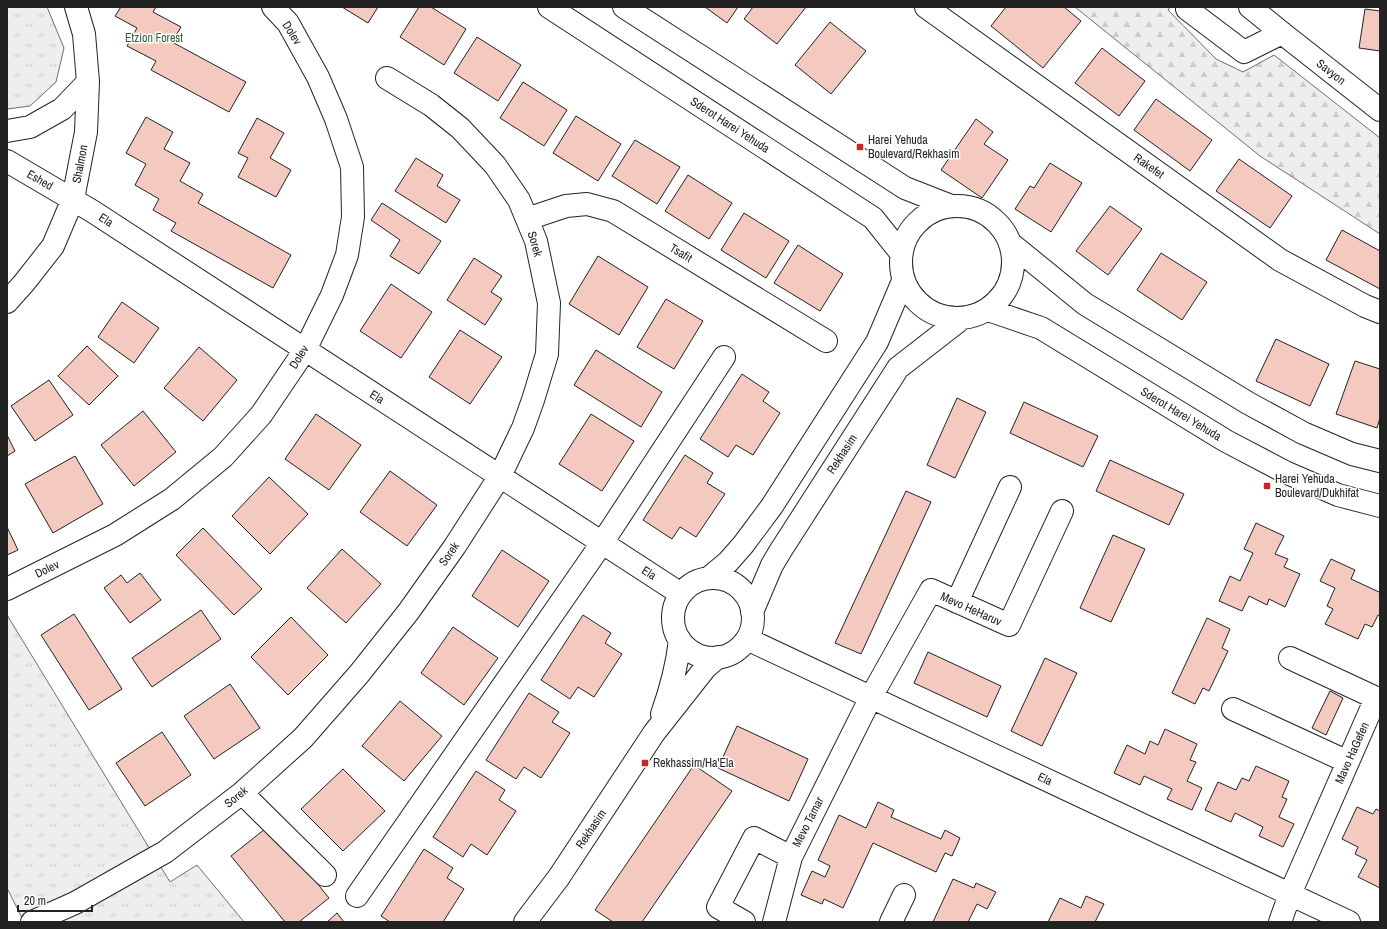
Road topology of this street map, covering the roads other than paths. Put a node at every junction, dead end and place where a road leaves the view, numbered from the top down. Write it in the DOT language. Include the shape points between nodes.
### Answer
graph roads {
  1 [pos="76,7"];
  2 [pos="273,7"];
  3 [pos="549,7"];
  4 [pos="624,7"];
  5 [pos="926,7"];
  6 [pos="1188,7"];
  7 [pos="1250,7"];
  8 [pos="1282,33"];
  9 [pos="387,78"];
  10 [pos="88,82"];
  11 [pos="1380,110"];
  12 [pos="7,131"];
  13 [pos="7,161"];
  14 [pos="73,199"];
  15 [pos="951,206"];
  16 [pos="527,219"];
  17 [pos="1010,243"];
  18 [pos="901,253"];
  19 [pos="903,282"];
  20 [pos="7,302"];
  21 [pos="988,310"];
  22 [pos="1380,312"];
  23 [pos="961,319"];
  24 [pos="826,341"];
  25 [pos="305,350"];
  26 [pos="724,357"];
  27 [pos="1380,461"];
  28 [pos="500,476"];
  29 [pos="1010,487"];
  30 [pos="1380,506"];
  31 [pos="1062,511"];
  32 [pos="602,543"];
  33 [pos="709,578"];
  34 [pos="7,589"];
  35 [pos="681,594"];
  36 [pos="957,602"];
  37 [pos="752,612"];
  38 [pos="747,639"];
  39 [pos="680,640"];
  40 [pos="718,657"];
  41 [pos="1290,658"];
  42 [pos="871,697"];
  43 [pos="1233,709"];
  44 [pos="654,733"];
  45 [pos="1348,762"];
  46 [pos="242,793"];
  47 [pos="790,857"];
  48 [pos="326,875"];
  49 [pos="1290,894"];
  50 [pos="904,895"];
  51 [pos="356,896"];
  52 [pos="1349,921"];
  53 [pos="32,922"];
  54 [pos="525,922"];
  55 [pos="744,922"];
  56 [pos="774,922"];
  57 [pos="891,922"];
  58 [pos="1280,922"];
  1 -- 10 [label="street, Shalmon" via="84,34"];
  2 -- 25 [label="street, Dolev" via="288,23 318,77 352,167 353,217 347,255 332,295"];
  3 -- 18 [label="street, Sderot Harei Yehuda" via="873,218"];
  4 -- 15 [label="street" via="905,188"];
  5 -- 22 [label="street, Rakefet" via="1280,260"];
  6 -- 8 [label="street" via="1187,9 1244,52"];
  7 -- 8 [label="street, Savyon"];
  8 -- 11 [label="street, Savyon"];
  9 -- 16 [label="street, Sorek" via="430,105 460,128 496,165 519,200"];
  10 -- 12 [label="street" via="62,109 30,128"];
  10 -- 14 [label="street, Shalmon" via="86,132"];
  13 -- 14 [label="street, Eshed"];
  14 -- 20 [label="street, Shalmon" via="53,246"];
  14 -- 25 [label="street, Ela"];
  15 -- 17 [label="street" via="980,211 1003,230"];
  15 -- 18 [label="street" via="937,209 913,226 905,239"];
  16 -- 24 [label="street, Tsafit" via="566,206 587,204 613,211"];
  16 -- 28 [label="street, Sorek" via="536,241 549,303 547,354 523,428"];
  17 -- 21 [label="street" via="1014,258 1013,273 1008,288"];
  17 -- 27 [label="street" via="1085,304 1248,403 1303,433 1352,454"];
  18 -- 19 [label="street"];
  19 -- 23 [label="street" via="910,295 926,310 946,318"];
  19 -- 33 [label="street" via="877,342 772,506 743,546"];
  21 -- 23 [label="street"];
  21 -- 30 [label="street, Sderot Harei Yehuda" via="1041,328 1220,437 1285,472 1338,495"];
  23 -- 37 [label="street, Rekhasim" via="898,368 780,550"];
  25 -- 28 [label="street, Ela"];
  25 -- 34 [label="street, Dolev" via="261,415 223,457 172,499 115,535"];
  26 -- 32 [label="street"];
  28 -- 32 [label="street, Ela"];
  28 -- 46 [label="street, Sorek" via="409,611 359,674 302,738"];
  29 -- 36 [label="street"];
  31 -- 36 [label="street, Mevo HeHaruv" via="1008,625"];
  32 -- 35 [label="street, Ela"];
  32 -- 51 [label="street"];
  33 -- 35 [label="street" via="696,581"];
  33 -- 37 [label="street" via="723,579 736,585 748,599"];
  35 -- 39 [label="street" via="676,600 673,614 674,628"];
  36 -- 42 [label="street, Mevo HeHaruv" via="931,590"];
  37 -- 38 [label="street" via="752,626"];
  38 -- 40 [label="street" via="738,649"];
  38 -- 42 [label="street, Ela"];
  39 -- 40 [label="street" via="692,651 704,656"];
  39 -- 44 [label="street, Rekhasim" via="671,689"];
  40 -- 44 [label="street, Rekhasim" via="706,666"];
  41 -- 45 [label="street, Mavo HaGefen" via="1376,698"];
  42 -- 47 [label="street, Mevo Tamar"];
  42 -- 49 [label="street, Ela"];
  43 -- 45 [label="street"];
  44 -- 54 [label="street, Rekhasim" via="559,877"];
  45 -- 49 [label="street, Mavo HaGefen"];
  46 -- 48 [label="street"];
  46 -- 53 [label="street, Sorek" via="165,852 75,903"];
  47 -- 55 [label="street, Mevo Tamar" via="754,838 718,907"];
  47 -- 56 [label="street"];
  49 -- 52 [label="street, Ela"];
  49 -- 58 [label="street, Mavo HaGefen"];
  50 -- 57 [label="street"];
}
